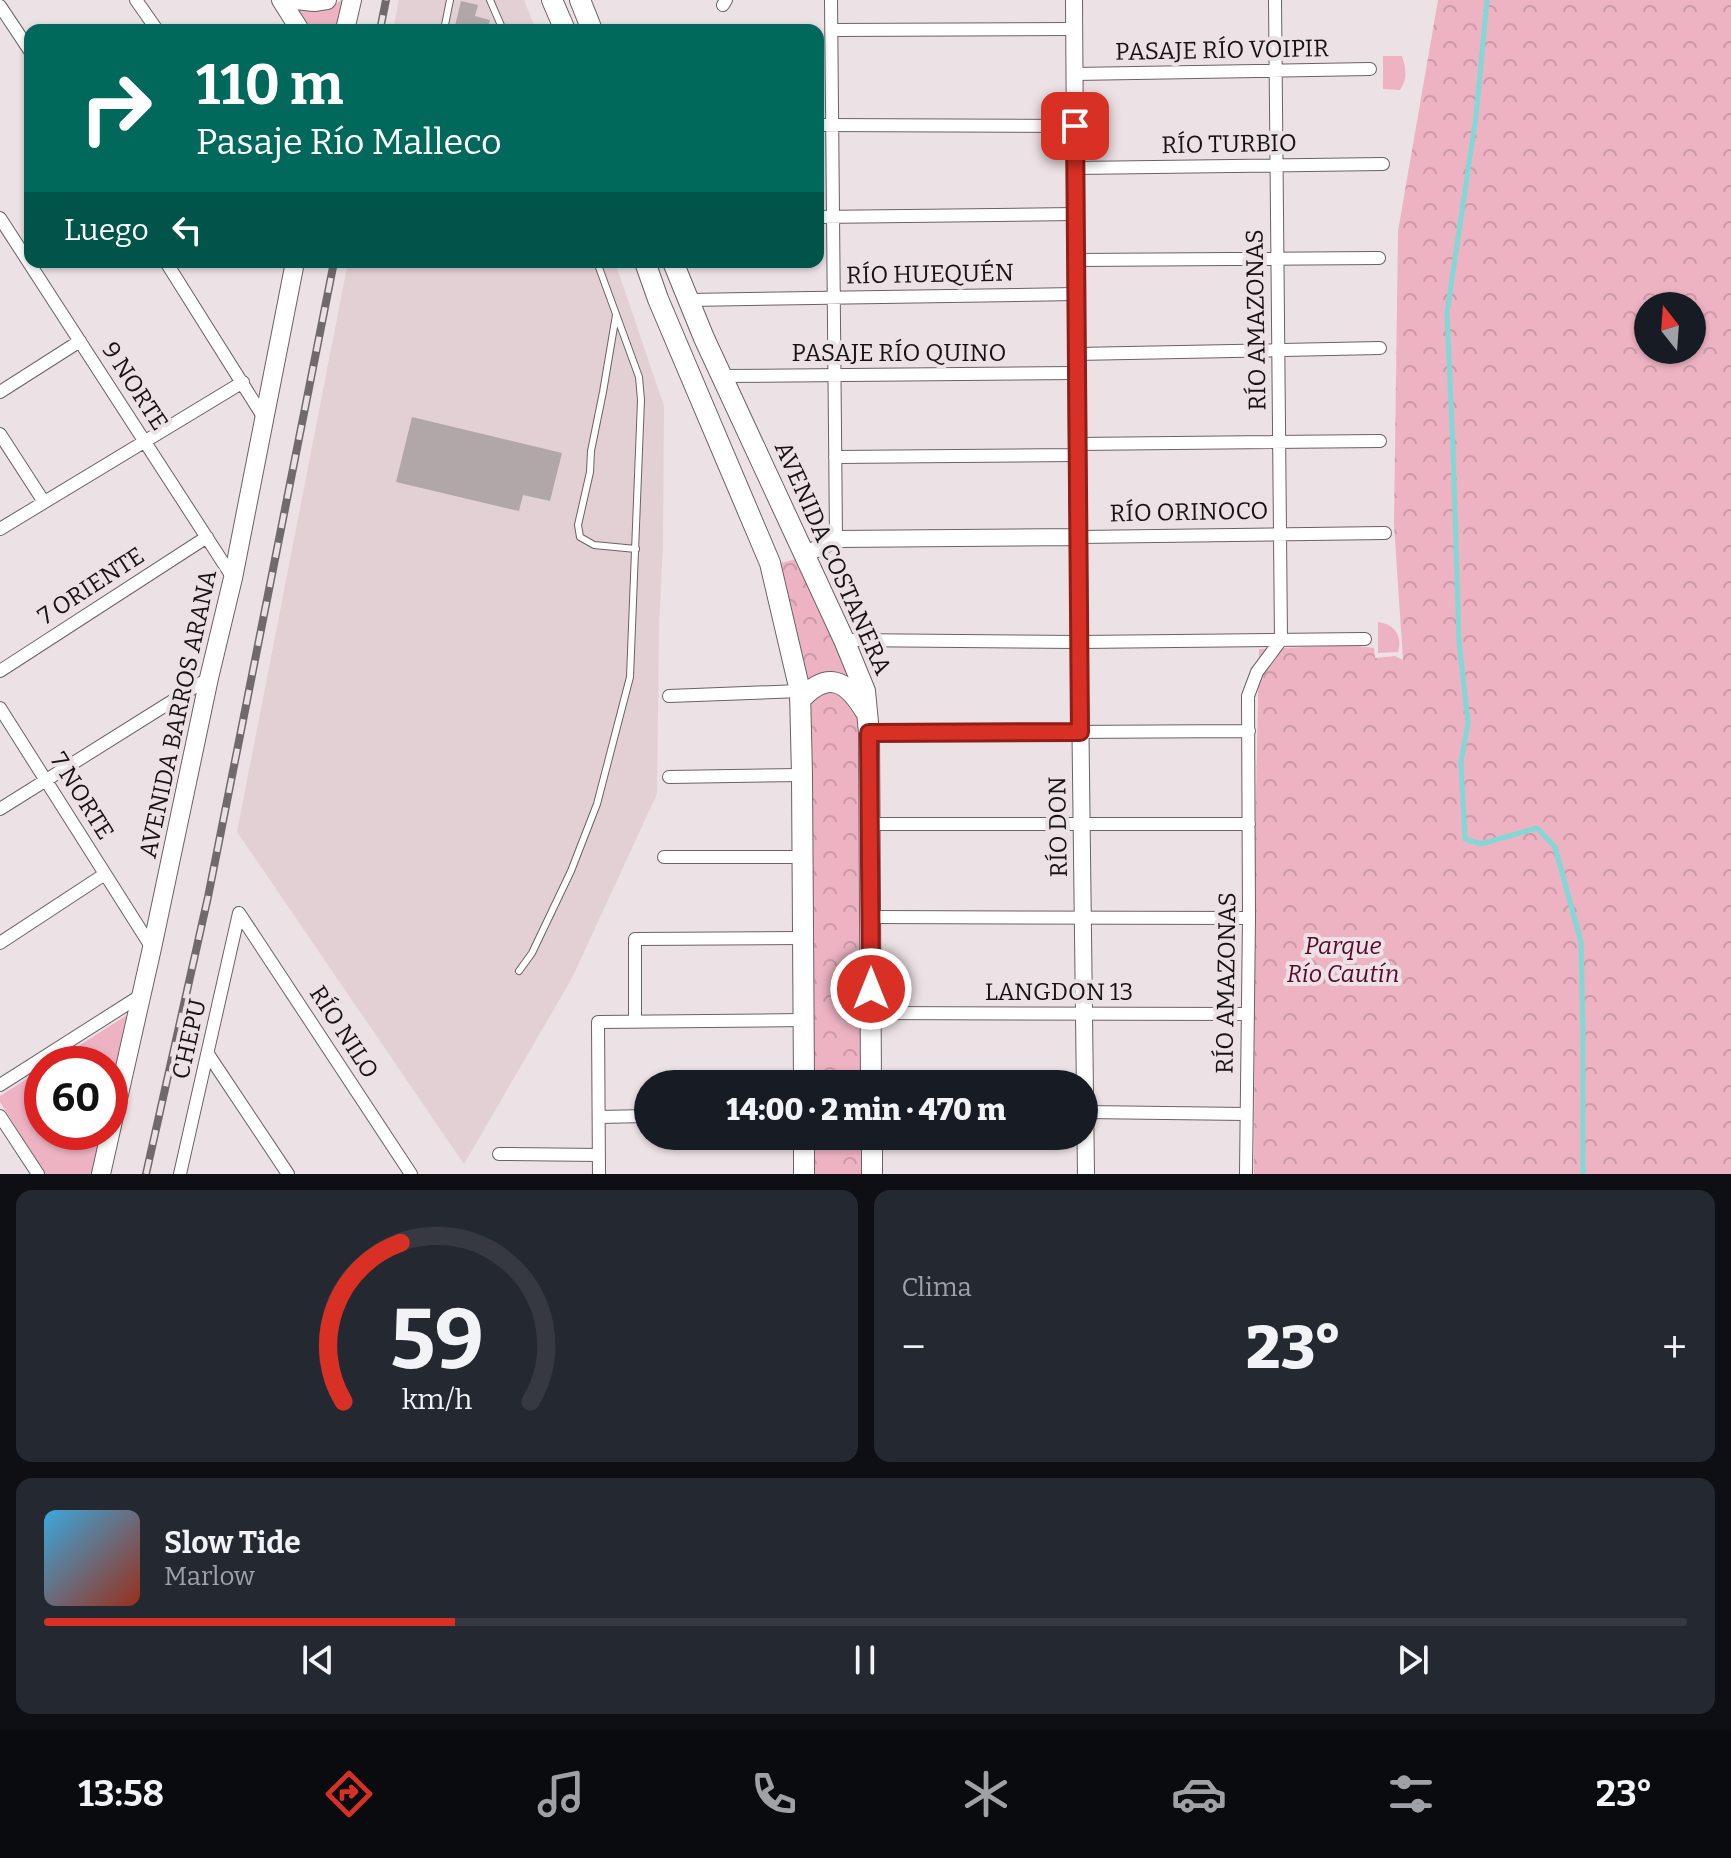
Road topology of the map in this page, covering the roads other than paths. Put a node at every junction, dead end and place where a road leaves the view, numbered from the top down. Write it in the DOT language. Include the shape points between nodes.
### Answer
graph roads {
  1 [pos="136,0"];
  2 [pos="281,0"];
  3 [pos="296,0"];
  4 [pos="327,0"];
  5 [pos="352,0"];
  6 [pos="450,0"];
  7 [pos="490,0"];
  8 [pos="552,0"];
  9 [pos="580,0"];
  10 [pos="831,0"];
  11 [pos="1074,0"];
  12 [pos="1275,0"];
  13 [pos="0,6"];
  14 [pos="153,24"];
  15 [pos="296,24"];
  16 [pos="346,24"];
  17 [pos="445,24"];
  18 [pos="500,24"];
  19 [pos="562,24"];
  20 [pos="590,24"];
  21 [pos="1074,29"];
  22 [pos="832,30"];
  23 [pos="24,42"];
  24 [pos="1370,69"];
  25 [pos="1276,71"];
  26 [pos="1074,74"];
  27 [pos="825,125"];
  28 [pos="1075,126"];
  29 [pos="1383,164"];
  30 [pos="1276,165"];
  31 [pos="1075,168"];
  32 [pos="1075,214"];
  33 [pos="833,216"];
  34 [pos="824,217"];
  35 [pos="0,218"];
  36 [pos="24,251"];
  37 [pos="1379,258"];
  38 [pos="1277,259"];
  39 [pos="1076,260"];
  40 [pos="35,268"];
  41 [pos="170,268"];
  42 [pos="294,268"];
  43 [pos="599,268"];
  44 [pos="647,268"];
  45 [pos="675,268"];
  46 [pos="1076,294"];
  47 [pos="833,298"];
  48 [pos="688,300"];
  49 [pos="616,314"];
  50 [pos="80,341"];
  51 [pos="1380,348"];
  52 [pos="1278,350"];
  53 [pos="1076,354"];
  54 [pos="1076,373"];
  55 [pos="722,376"];
  56 [pos="834,376"];
  57 [pos="243,382"];
  58 [pos="0,392"];
  59 [pos="264,418"];
  60 [pos="0,434"];
  61 [pos="1380,441"];
  62 [pos="144,442"];
  63 [pos="1279,442"];
  64 [pos="1077,449"];
  65 [pos="835,457"];
  66 [pos="44,502"];
  67 [pos="0,529"];
  68 [pos="1385,533"];
  69 [pos="1281,535"];
  70 [pos="207,537"];
  71 [pos="1079,537"];
  72 [pos="836,539"];
  73 [pos="636,549"];
  74 [pos="805,553"];
  75 [pos="233,578"];
  76 [pos="1365,639"];
  77 [pos="844,640"];
  78 [pos="1281,640"];
  79 [pos="1080,642"];
  80 [pos="0,671"];
  81 [pos="209,678"];
  82 [pos="669,696"];
  83 [pos="800,696"];
  84 [pos="0,708"];
  85 [pos="868,724"];
  86 [pos="1249,731"];
  87 [pos="1080,732"];
  88 [pos="802,775"];
  89 [pos="669,777"];
  90 [pos="46,780"];
  91 [pos="0,809"];
  92 [pos="870,824"];
  93 [pos="1082,824"];
  94 [pos="1249,824"];
  95 [pos="664,857"];
  96 [pos="802,857"];
  97 [pos="105,874"];
  98 [pos="239,913"];
  99 [pos="870,917"];
  100 [pos="1083,917"];
  101 [pos="1249,918"];
  102 [pos="803,938"];
  103 [pos="0,943"];
  104 [pos="152,948"];
  105 [pos="519,971"];
  106 [pos="140,996"];
  107 [pos="871,1013"];
  108 [pos="1084,1014"];
  109 [pos="1247,1014"];
  110 [pos="804,1020"];
  111 [pos="635,1022"];
  112 [pos="208,1054"];
  113 [pos="804,1070"];
  114 [pos="871,1070"];
  115 [pos="1084,1070"];
  116 [pos="0,1085"];
  117 [pos="1098,1112"];
  118 [pos="1246,1114"];
  119 [pos="0,1116"];
  120 [pos="634,1116"];
  121 [pos="599,1117"];
  122 [pos="804,1150"];
  123 [pos="872,1150"];
  124 [pos="1085,1150"];
  125 [pos="499,1154"];
  126 [pos="599,1155"];
  127 [pos="38,1174"];
  128 [pos="101,1174"];
  129 [pos="180,1174"];
  130 [pos="288,1174"];
  131 [pos="411,1174"];
  132 [pos="599,1174"];
  133 [pos="804,1174"];
  134 [pos="872,1174"];
  135 [pos="1086,1174"];
  136 [pos="1246,1174"];
  1 -- 14 [label="street"];
  2 -- 15 [label="main road"];
  3 -- 4 [label="main road"];
  5 -- 16 [label="main road"];
  6 -- 17 [label="lane"];
  7 -- 18 [label="lane"];
  8 -- 19 [label="main road"];
  9 -- 20 [label="main road"];
  10 -- 22 [label="street"];
  11 -- 21 [label="street, RÍO DON"];
  12 -- 25 [label="street, RÍO AMAZONAS"];
  13 -- 23 [label="street"];
  21 -- 22 [label="street"];
  21 -- 26 [label="street, RÍO DON"];
  22 -- 27 [label="street"];
  24 -- 25 [label="street, PASAJE RÍO VOIPIR"];
  25 -- 26 [label="street, PASAJE RÍO VOIPIR"];
  25 -- 30 [label="street, RÍO AMAZONAS"];
  26 -- 28 [label="street, RÍO DON"];
  27 -- 28 [label="street"];
  27 -- 33 [label="street"];
  28 -- 31 [label="street, RÍO DON"];
  29 -- 30 [label="street, RÍO TURBIO"];
  30 -- 31 [label="street, RÍO TURBIO"];
  30 -- 38 [label="street, RÍO AMAZONAS"];
  31 -- 32 [label="street, RÍO DON"];
  32 -- 33 [label="street"];
  32 -- 39 [label="street, RÍO DON"];
  33 -- 34 [label="street"];
  33 -- 47 [label="street"];
  35 -- 36 [label="street, 9 NORTE"];
  37 -- 38 [label="street"];
  38 -- 39 [label="street"];
  38 -- 52 [label="street, RÍO AMAZONAS"];
  39 -- 46 [label="street, RÍO DON"];
  40 -- 50 [label="street, 9 NORTE"];
  41 -- 57 [label="street"];
  42 -- 59 [label="main road, AVENIDA BARROS ARANA"];
  43 -- 49 [label="lane"];
  44 -- 83 [label="main road" via="770,563"];
  45 -- 48 [label="main road, AVENIDA COSTANERA"];
  46 -- 47 [label="street, RÍO HUEQUÉN"];
  46 -- 53 [label="street, RÍO DON"];
  47 -- 48 [label="street, RÍO HUEQUÉN"];
  47 -- 56 [label="street"];
  48 -- 55 [label="main road, AVENIDA COSTANERA"];
  49 -- 73 [label="lane" via="639,377 641,400"];
  49 -- 73 [label="lane" via="578,525 580,537 594,545"];
  50 -- 58 [label="street"];
  50 -- 62 [label="street, 9 NORTE"];
  51 -- 52 [label="street"];
  52 -- 53 [label="street"];
  52 -- 63 [label="street, RÍO AMAZONAS"];
  53 -- 54 [label="street, RÍO DON"];
  54 -- 56 [label="street, PASAJE RÍO QUINO"];
  54 -- 64 [label="street, RÍO DON"];
  55 -- 56 [label="street, PASAJE RÍO QUINO"];
  55 -- 74 [label="main road, AVENIDA COSTANERA"];
  56 -- 65 [label="street"];
  57 -- 59 [label="street"];
  57 -- 62 [label="street"];
  59 -- 75 [label="main road, AVENIDA BARROS ARANA"];
  60 -- 66 [label="street"];
  61 -- 63 [label="street"];
  62 -- 66 [label="street"];
  62 -- 70 [label="street, 9 NORTE"];
  63 -- 64 [label="street"];
  63 -- 69 [label="street, RÍO AMAZONAS"];
  64 -- 65 [label="street"];
  64 -- 71 [label="street, RÍO DON"];
  65 -- 72 [label="street"];
  66 -- 67 [label="street"];
  68 -- 69 [label="street, RÍO ORINOCO"];
  69 -- 71 [label="street, RÍO ORINOCO"];
  69 -- 78 [label="street, RÍO AMAZONAS"];
  70 -- 75 [label="street, 9 NORTE"];
  70 -- 80 [label="street, 7 ORIENTE"];
  71 -- 72 [label="street, RÍO ORINOCO"];
  71 -- 79 [label="street, RÍO DON"];
  72 -- 74 [label="street, RÍO ORINOCO"];
  73 -- 105 [label="lane" via="630,677 597,804 571,871"];
  74 -- 77 [label="main road, AVENIDA COSTANERA"];
  75 -- 81 [label="main road, AVENIDA BARROS ARANA"];
  76 -- 78 [label="street"];
  77 -- 79 [label="street"];
  77 -- 85 [label="main road, AVENIDA COSTANERA" via="865,691"];
  78 -- 79 [label="street"];
  78 -- 86 [label="street, RÍO AMAZONAS" via="1257,672 1248,696"];
  79 -- 87 [label="street, RÍO DON"];
  81 -- 90 [label="street"];
  81 -- 104 [label="main road, AVENIDA BARROS ARANA"];
  82 -- 83 [label="street"];
  83 -- 85 [label="main road" via="827,681 837,683 857,696"];
  83 -- 88 [label="main road"];
  84 -- 90 [label="street, 7 NORTE"];
  85 -- 87 [label="street"];
  85 -- 92 [label="main road, AVENIDA COSTANERA"];
  86 -- 87 [label="street"];
  86 -- 94 [label="street, RÍO AMAZONAS"];
  87 -- 93 [label="street, RÍO DON"];
  88 -- 89 [label="street"];
  88 -- 96 [label="main road"];
  90 -- 91 [label="street"];
  90 -- 97 [label="street, 7 NORTE"];
  92 -- 93 [label="street"];
  92 -- 99 [label="main road, AVENIDA COSTANERA"];
  93 -- 94 [label="street"];
  93 -- 100 [label="street, RÍO DON"];
  94 -- 101 [label="street, RÍO AMAZONAS"];
  95 -- 96 [label="street"];
  96 -- 102 [label="main road"];
  97 -- 103 [label="street"];
  97 -- 104 [label="street, 7 NORTE"];
  98 -- 112 [label="street, CHEPU"];
  98 -- 131 [label="street, RÍO NILO"];
  99 -- 100 [label="street"];
  99 -- 107 [label="main road, AVENIDA COSTANERA"];
  100 -- 101 [label="street"];
  100 -- 108 [label="street, RÍO DON"];
  101 -- 109 [label="street, RÍO AMAZONAS"];
  102 -- 110 [label="main road"];
  102 -- 111 [label="street" via="635,939"];
  104 -- 106 [label="main road, AVENIDA BARROS ARANA"];
  106 -- 116 [label="street"];
  106 -- 128 [label="main road, AVENIDA BARROS ARANA"];
  107 -- 108 [label="street, LANGDON 13"];
  107 -- 114 [label="main road, AVENIDA COSTANERA"];
  108 -- 109 [label="street, LANGDON 13"];
  108 -- 115 [label="street, RÍO DON"];
  109 -- 118 [label="street, RÍO AMAZONAS"];
  110 -- 111 [label="street"];
  110 -- 113 [label="main road"];
  111 -- 121 [label="street" via="598,1022"];
  112 -- 129 [label="street, CHEPU"];
  112 -- 130 [label="street"];
  117 -- 118 [label="street"];
  118 -- 136 [label="street, RÍO AMAZONAS"];
  119 -- 127 [label="street"];
  120 -- 121 [label="street"];
  121 -- 126 [label="street"];
  122 -- 133 [label="main road"];
  123 -- 134 [label="main road"];
  124 -- 135 [label="street, RÍO DON"];
  125 -- 126 [label="street"];
  126 -- 132 [label="street"];
}
